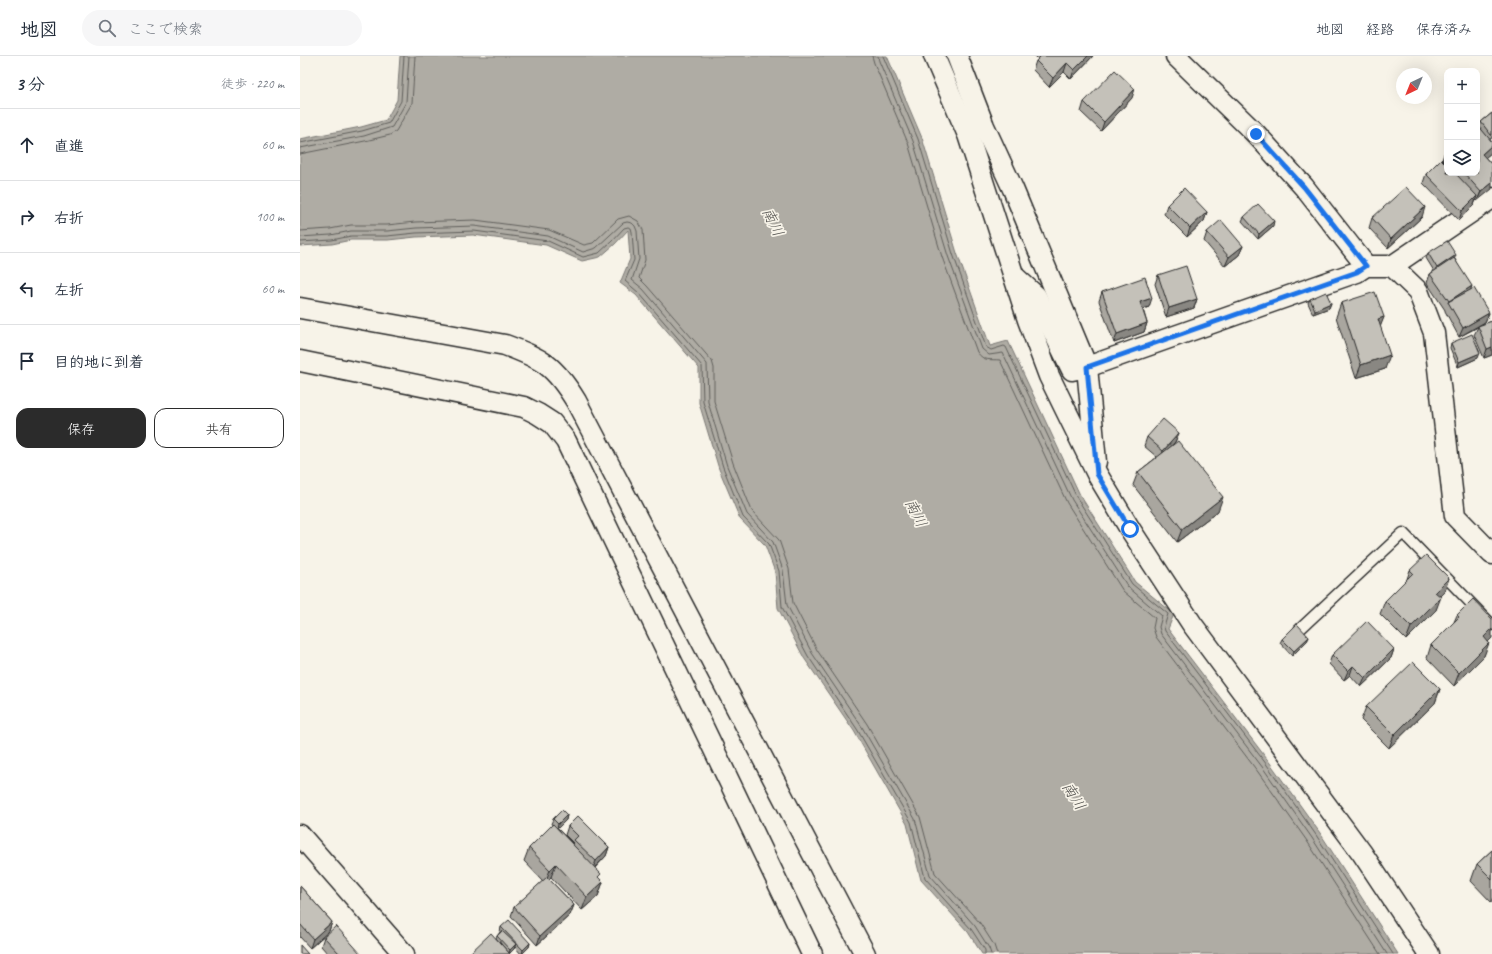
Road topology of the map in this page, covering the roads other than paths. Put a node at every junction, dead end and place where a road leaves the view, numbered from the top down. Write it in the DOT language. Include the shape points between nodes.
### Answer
graph roads {
  1 [pos="934,56"];
  2 [pos="957,56"];
  3 [pos="1176,56"];
  4 [pos="1492,198"];
  5 [pos="1366,266"];
  6 [pos="1392,266"];
  7 [pos="1013,275"];
  8 [pos="300,308"];
  9 [pos="300,361"];
  10 [pos="1087,367"];
  11 [pos="1097,474"];
  12 [pos="1492,554"];
  13 [pos="1492,625"];
  14 [pos="1299,630"];
  15 [pos="300,835"];
  16 [pos="404,954"];
  17 [pos="812,954"];
  18 [pos="865,954"];
  19 [pos="1429,954"];
  1 -- 7 [label="street" via="968,134"];
  2 -- 10 [label="street" via="984,126"];
  3 -- 5 [label="street" via="1256,134 1304,187"];
  4 -- 6 [label="street"];
  5 -- 6 [label="street"];
  5 -- 10 [label="street" via="1357,272"];
  6 -- 12 [label="street" via="1418,291 1434,333 1455,516"];
  7 -- 10 [label="street" via="1036,296 1072,370"];
  7 -- 11 [label="street" via="1049,376"];
  8 -- 18 [label="street" via="505,345 534,356 548,365 564,381"];
  9 -- 17 [label="street" via="524,407 552,423 566,441"];
  10 -- 11 [label="street"];
  11 -- 19 [label="street" via="1192,624 1362,853"];
  13 -- 14 [label="lane" via="1403,533"];
  15 -- 16 [label="street"];
}
